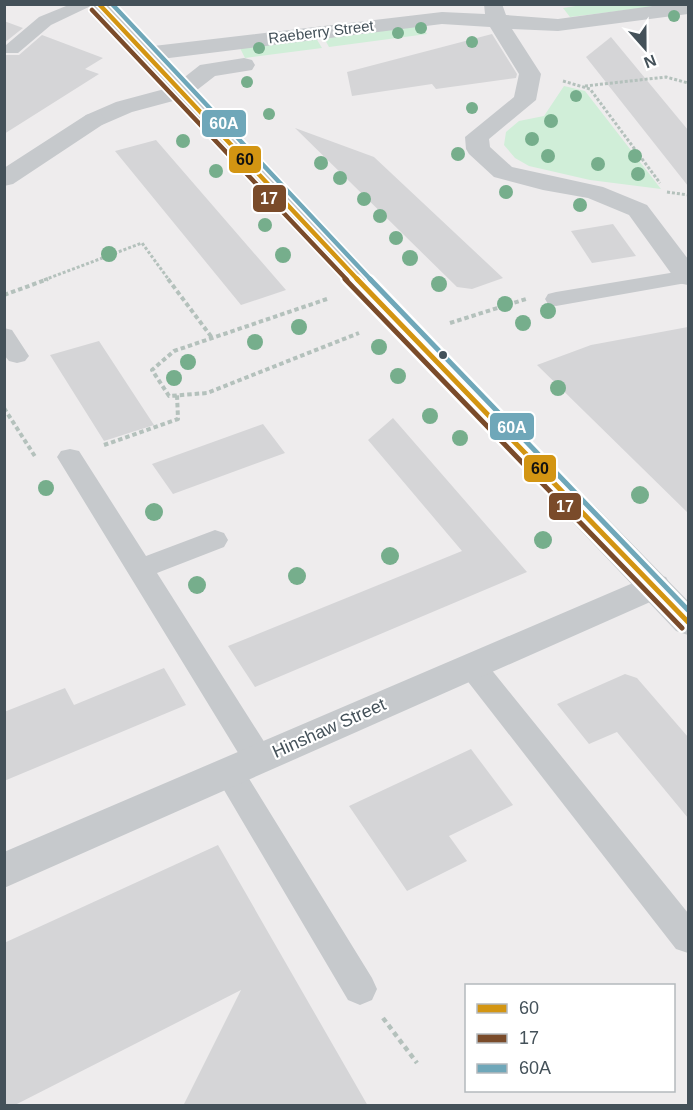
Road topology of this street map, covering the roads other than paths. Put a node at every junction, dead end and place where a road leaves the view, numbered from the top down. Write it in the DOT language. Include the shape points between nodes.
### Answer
graph roads {
  1 [pos="87,4"];
  2 [pos="99,4"];
  3 [pos="539,4"];
  4 [pos="688,8"];
  5 [pos="495,13"];
  6 [pos="438,40"];
  7 [pos="12,50"];
  8 [pos="145,54"];
  9 [pos="255,64"];
  10 [pos="180,92"];
  11 [pos="5,178"];
  12 [pos="687,277"];
  13 [pos="556,299"];
  14 [pos="4,335"];
  15 [pos="17,356"];
  16 [pos="70,457"];
  17 [pos="215,540"];
  18 [pos="139,568"];
  19 [pos="654,586"];
  20 [pos="688,622"];
  21 [pos="472,666"];
  22 [pos="244,766"];
  23 [pos="4,871"];
  24 [pos="688,938"];
  25 [pos="360,989"];
  1 -- 7 [label="lane" via="45,21"];
  2 -- 8 [label="street"];
  3 -- 5 [label="street, Raeberry Street"];
  4 -- 5 [label="street, Raeberry Street" via="558,26"];
  5 -- 6 [label="street, Raeberry Street"];
  5 -- 8 [label="street, Raeberry Street"];
  5 -- 12 [label="street" via="530,74 525,100 477,137 478,149 503,172 594,192 638,210"];
  8 -- 10 [label="street"];
  9 -- 10 [label="street" via="208,70"];
  10 -- 11 [label="street" via="124,107 94,120"];
  10 -- 19 [label="street"];
  12 -- 13 [label="lane"];
  14 -- 15 [label="lane"];
  16 -- 18 [label="lane"];
  17 -- 18 [label="lane"];
  18 -- 22 [label="lane"];
  19 -- 20 [label="street"];
  19 -- 21 [label="street, Hinshaw Street"];
  21 -- 22 [label="street, Hinshaw Street"];
  21 -- 24 [label="lane"];
  22 -- 23 [label="street, Hinshaw Street"];
  22 -- 25 [label="lane"];
}
